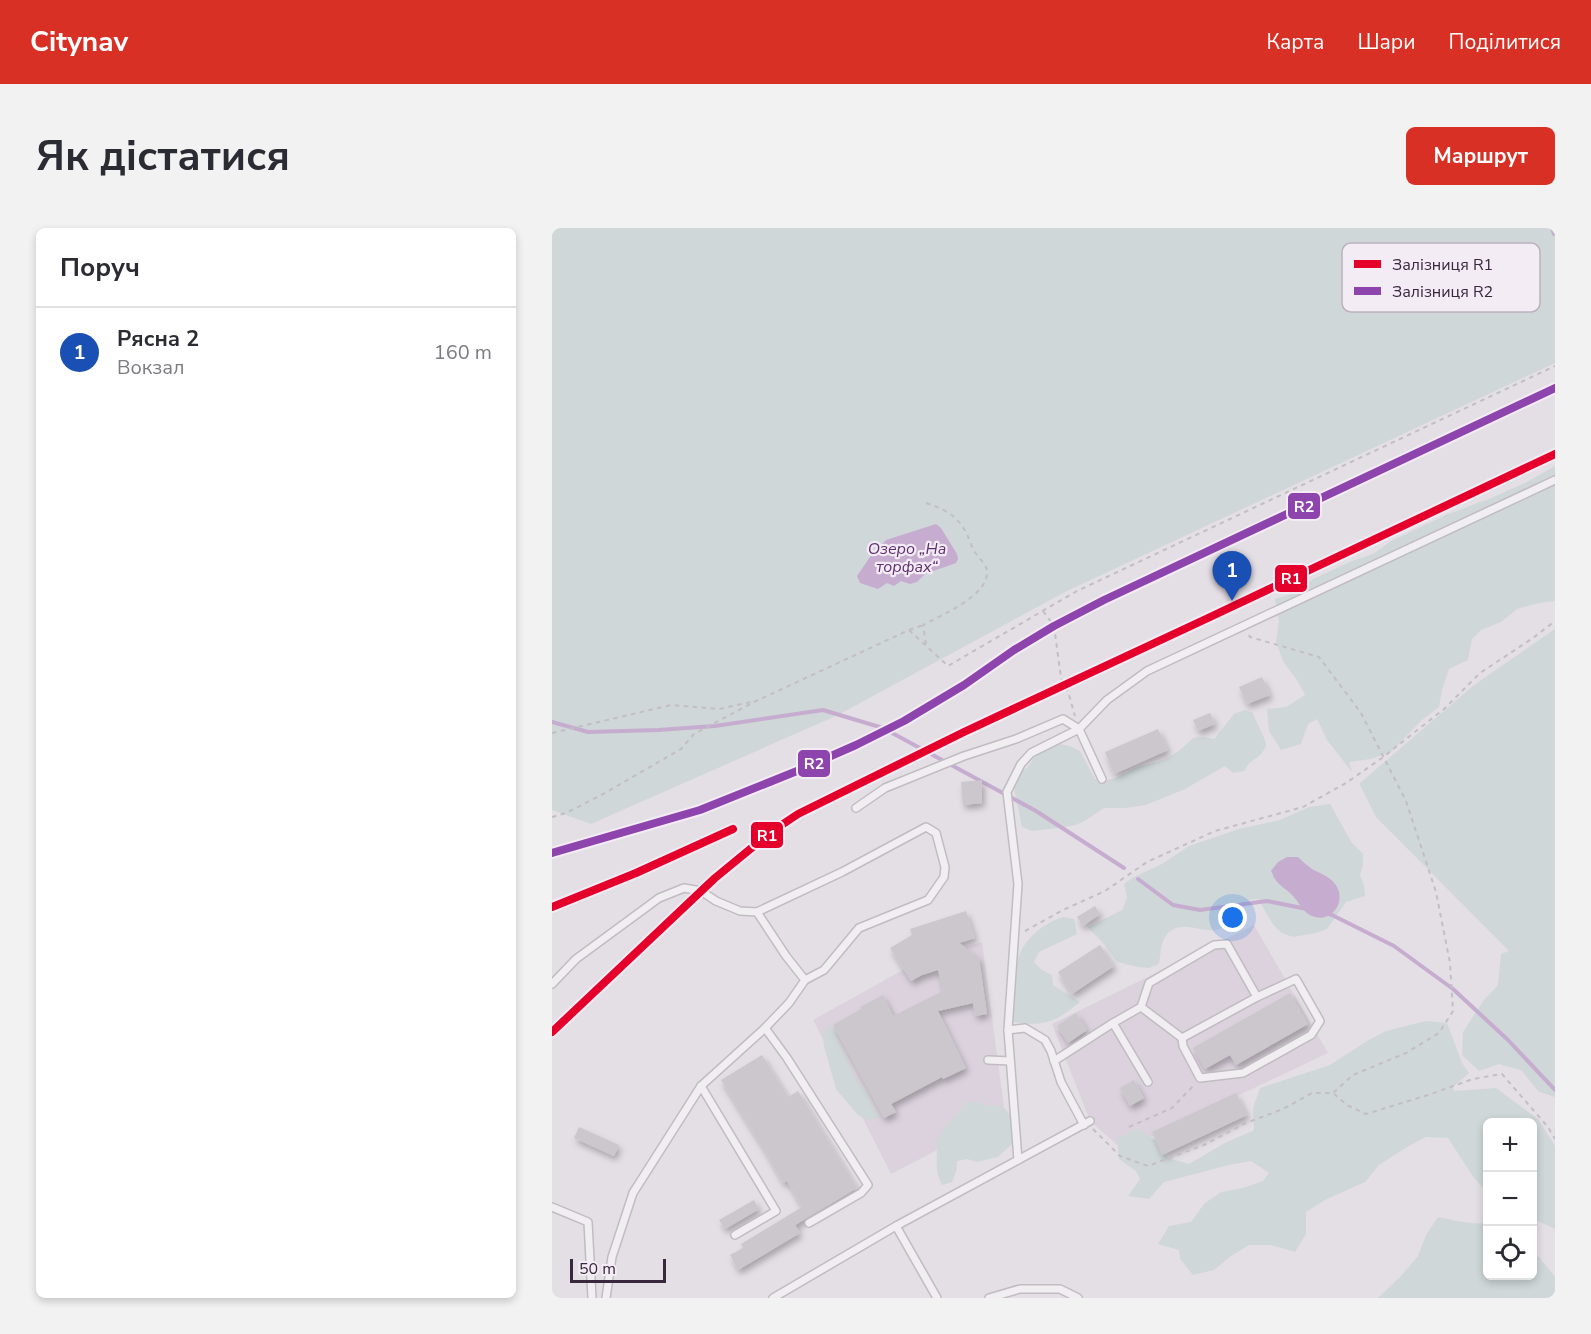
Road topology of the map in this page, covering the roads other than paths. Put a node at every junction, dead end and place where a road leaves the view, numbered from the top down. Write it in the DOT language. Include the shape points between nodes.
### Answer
graph roads {
  1 [pos="1555,480"];
  2 [pos="1079,729"];
  3 [pos="1102,779"];
  4 [pos="856,808"];
  5 [pos="757,912"];
  6 [pos="806,980"];
  7 [pos="552,984"];
  8 [pos="1257,997"];
  9 [pos="1141,1007"];
  10 [pos="1113,1023"];
  11 [pos="765,1028"];
  12 [pos="1008,1030"];
  13 [pos="1182,1038"];
  14 [pos="988,1060"];
  15 [pos="1010,1061"];
  16 [pos="1054,1061"];
  17 [pos="1148,1082"];
  18 [pos="701,1086"];
  19 [pos="1018,1160"];
  20 [pos="552,1207"];
  21 [pos="809,1223"];
  22 [pos="896,1226"];
  23 [pos="735,1235"];
  24 [pos="592,1298"];
  25 [pos="606,1298"];
  26 [pos="773,1298"];
  27 [pos="938,1298"];
  28 [pos="988,1298"];
  29 [pos="1078,1298"];
  1 -- 2 [label="lane" via="1147,671 1107,700"];
  2 -- 3 [label="lane"];
  2 -- 4 [label="lane" via="1063,719 885,788"];
  2 -- 12 [label="lane" via="1031,753 1007,792 1017,884"];
  5 -- 6 [label="lane"];
  5 -- 6 [label="lane" via="926,827 936,833 944,877 928,900 860,928 824,970"];
  5 -- 7 [label="lane" via="740,911 701,891 684,888 659,898 576,959"];
  6 -- 11 [label="lane"];
  8 -- 9 [label="lane" via="1227,944 1214,945 1149,983"];
  8 -- 13 [label="lane"];
  8 -- 13 [label="lane" via="1296,979 1320,1021 1311,1035 1243,1073 1200,1078"];
  9 -- 10 [label="lane"];
  9 -- 13 [label="lane"];
  10 -- 16 [label="lane"];
  10 -- 17 [label="lane"];
  11 -- 18 [label="lane"];
  11 -- 21 [label="lane" via="868,1185"];
  12 -- 15 [label="lane"];
  12 -- 16 [label="lane" via="1025,1028 1045,1040"];
  14 -- 15 [label="lane"];
  15 -- 19 [label="lane"];
  16 -- 19 [label="lane" via="1061,1082 1087,1123"];
  18 -- 23 [label="lane" via="776,1211"];
  18 -- 25 [label="lane" via="633,1193 612,1257"];
  19 -- 22 [label="lane"];
  20 -- 24 [label="lane" via="588,1222"];
  22 -- 26 [label="lane"];
  22 -- 27 [label="lane"];
  28 -- 29 [label="lane" via="1020,1289 1060,1289"];
}
